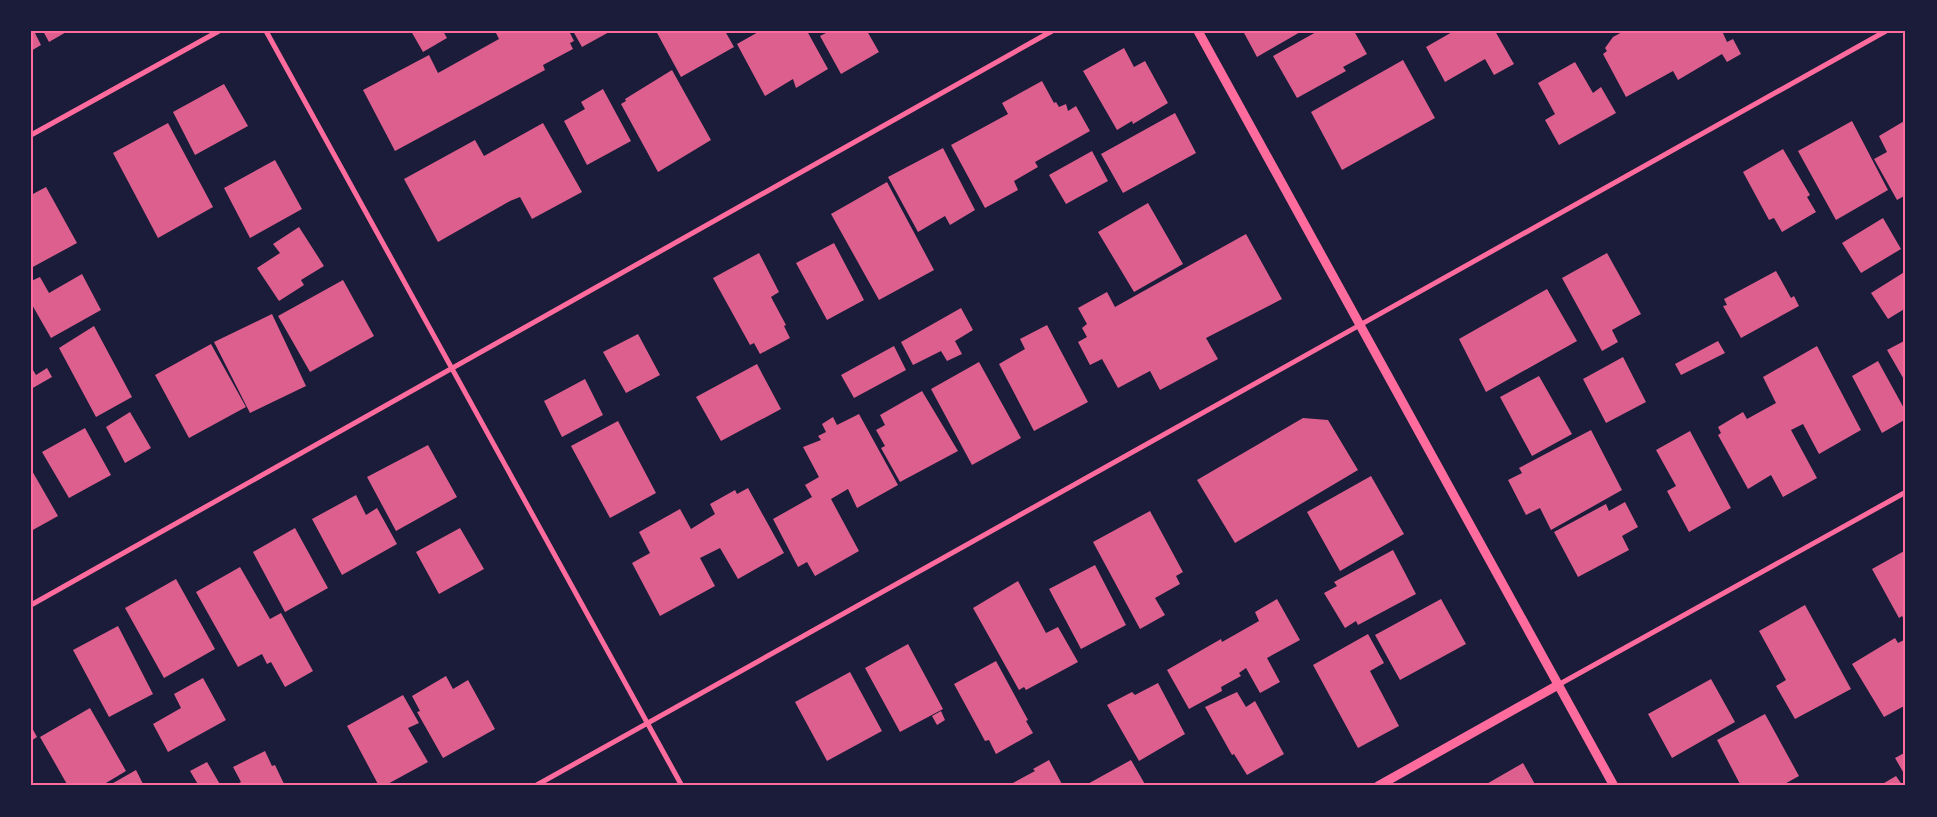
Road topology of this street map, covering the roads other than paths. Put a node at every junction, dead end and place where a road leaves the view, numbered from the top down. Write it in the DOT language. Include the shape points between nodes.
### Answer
graph roads {
  1 [pos="219,31"];
  2 [pos="266,31"];
  3 [pos="1052,31"];
  4 [pos="1198,31"];
  5 [pos="1886,31"];
  6 [pos="31,136"];
  7 [pos="1360,325"];
  8 [pos="452,369"];
  9 [pos="1906,492"];
  10 [pos="31,605"];
  11 [pos="1558,685"];
  12 [pos="648,723"];
  13 [pos="535,786"];
  14 [pos="682,786"];
  15 [pos="1378,786"];
  16 [pos="1614,786"];
  1 -- 6 [label="street"];
  2 -- 8 [label="street"];
  3 -- 8 [label="street"];
  4 -- 7 [label="street"];
  5 -- 7 [label="street"];
  7 -- 11 [label="street"];
  7 -- 12 [label="street"];
  8 -- 10 [label="street"];
  8 -- 12 [label="street"];
  9 -- 11 [label="street"];
  11 -- 15 [label="street"];
  11 -- 16 [label="street"];
  12 -- 13 [label="street"];
  12 -- 14 [label="street"];
}
